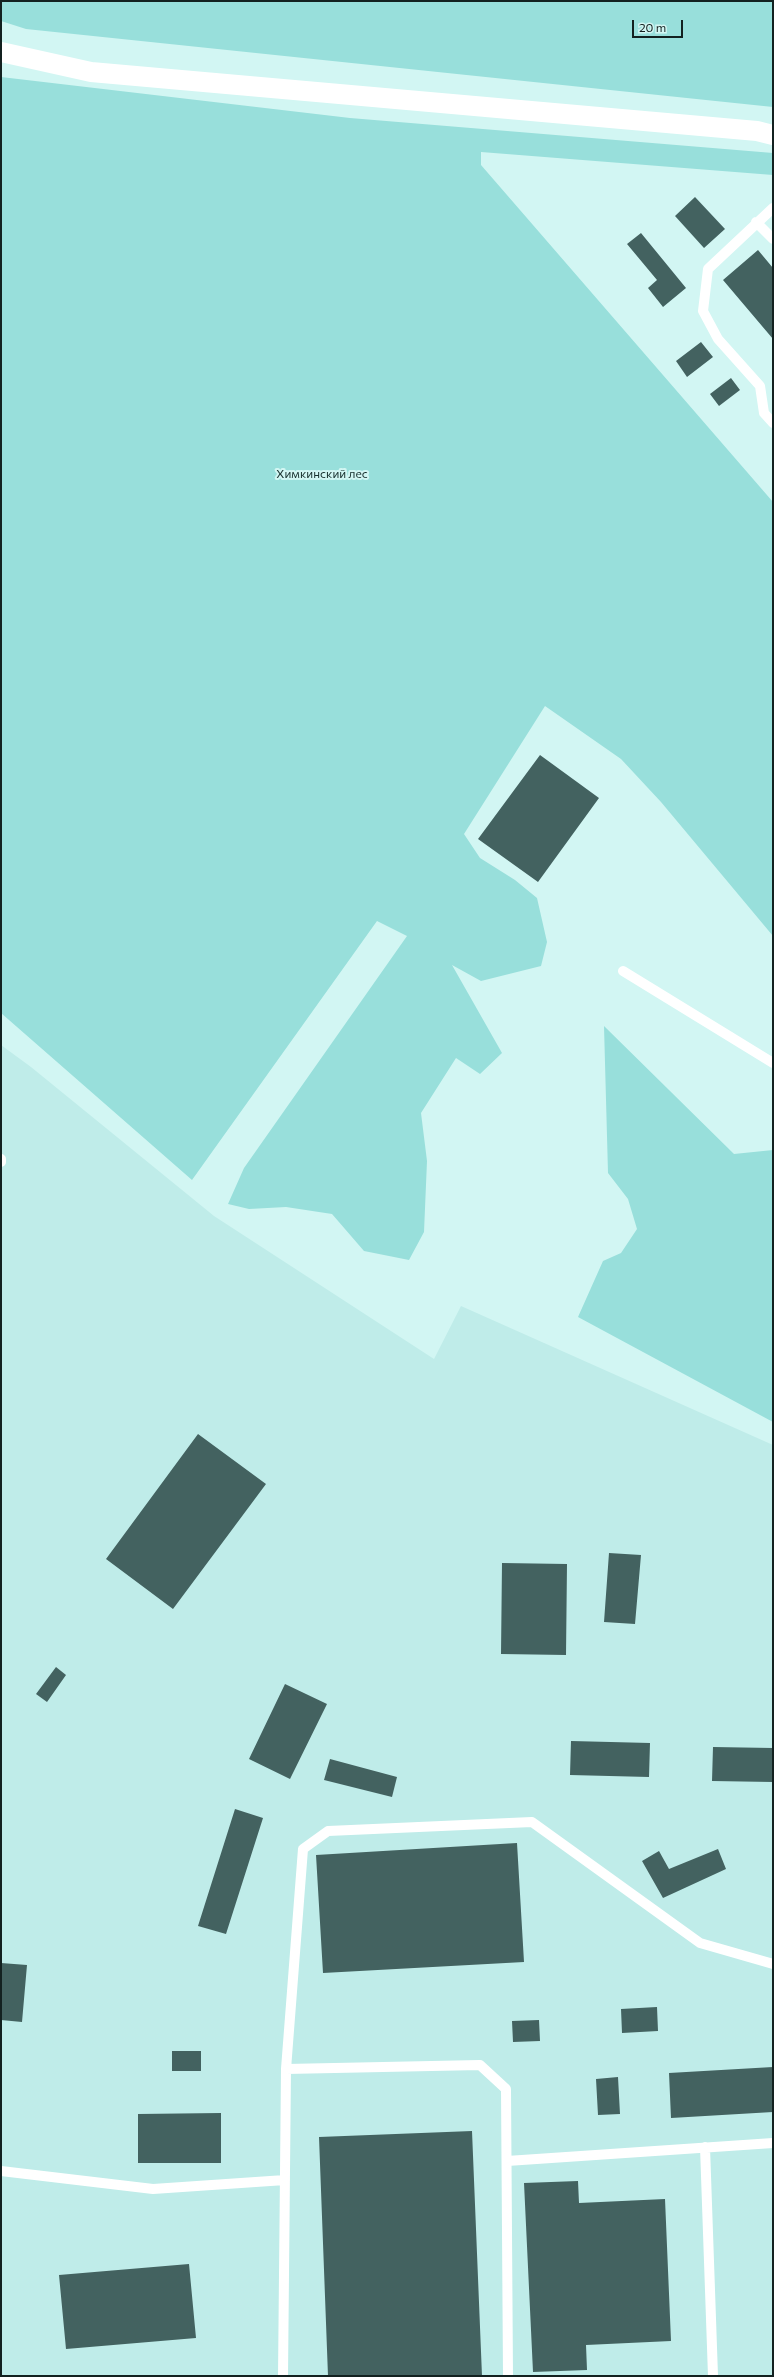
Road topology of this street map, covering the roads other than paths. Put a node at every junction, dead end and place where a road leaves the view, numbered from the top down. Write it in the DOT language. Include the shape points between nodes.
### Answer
graph roads {
  1 [pos="1,52"];
  2 [pos="773,135"];
  3 [pos="773,208"];
  4 [pos="756,222"];
  5 [pos="773,239"];
  6 [pos="773,423"];
  7 [pos="623,971"];
  8 [pos="773,1063"];
  9 [pos="1,1159"];
  10 [pos="1,1162"];
  11 [pos="773,1964"];
  12 [pos="286,2069"];
  13 [pos="773,2143"];
  14 [pos="705,2147"];
  15 [pos="507,2161"];
  16 [pos="1,2171"];
  17 [pos="285,2180"];
  18 [pos="283,2376"];
  19 [pos="508,2376"];
  20 [pos="714,2376"];
  1 -- 2 [label="street" via="91,72 741,129"];
  3 -- 4 [label="lane"];
  4 -- 5 [label="lane"];
  4 -- 6 [label="lane" via="708,269 703,311 718,339 760,386 764,413"];
  7 -- 8 [label="lane"];
  9 -- 10 [label="lane"];
  11 -- 12 [label="lane" via="700,1943 532,1822 328,1831 302,1849"];
  12 -- 15 [label="lane" via="480,2065 506,2089"];
  12 -- 17 [label="lane"];
  13 -- 14 [label="lane"];
  14 -- 15 [label="lane"];
  14 -- 20 [label="lane"];
  15 -- 19 [label="lane"];
  16 -- 17 [label="lane" via="153,2189"];
  17 -- 18 [label="lane"];
}
